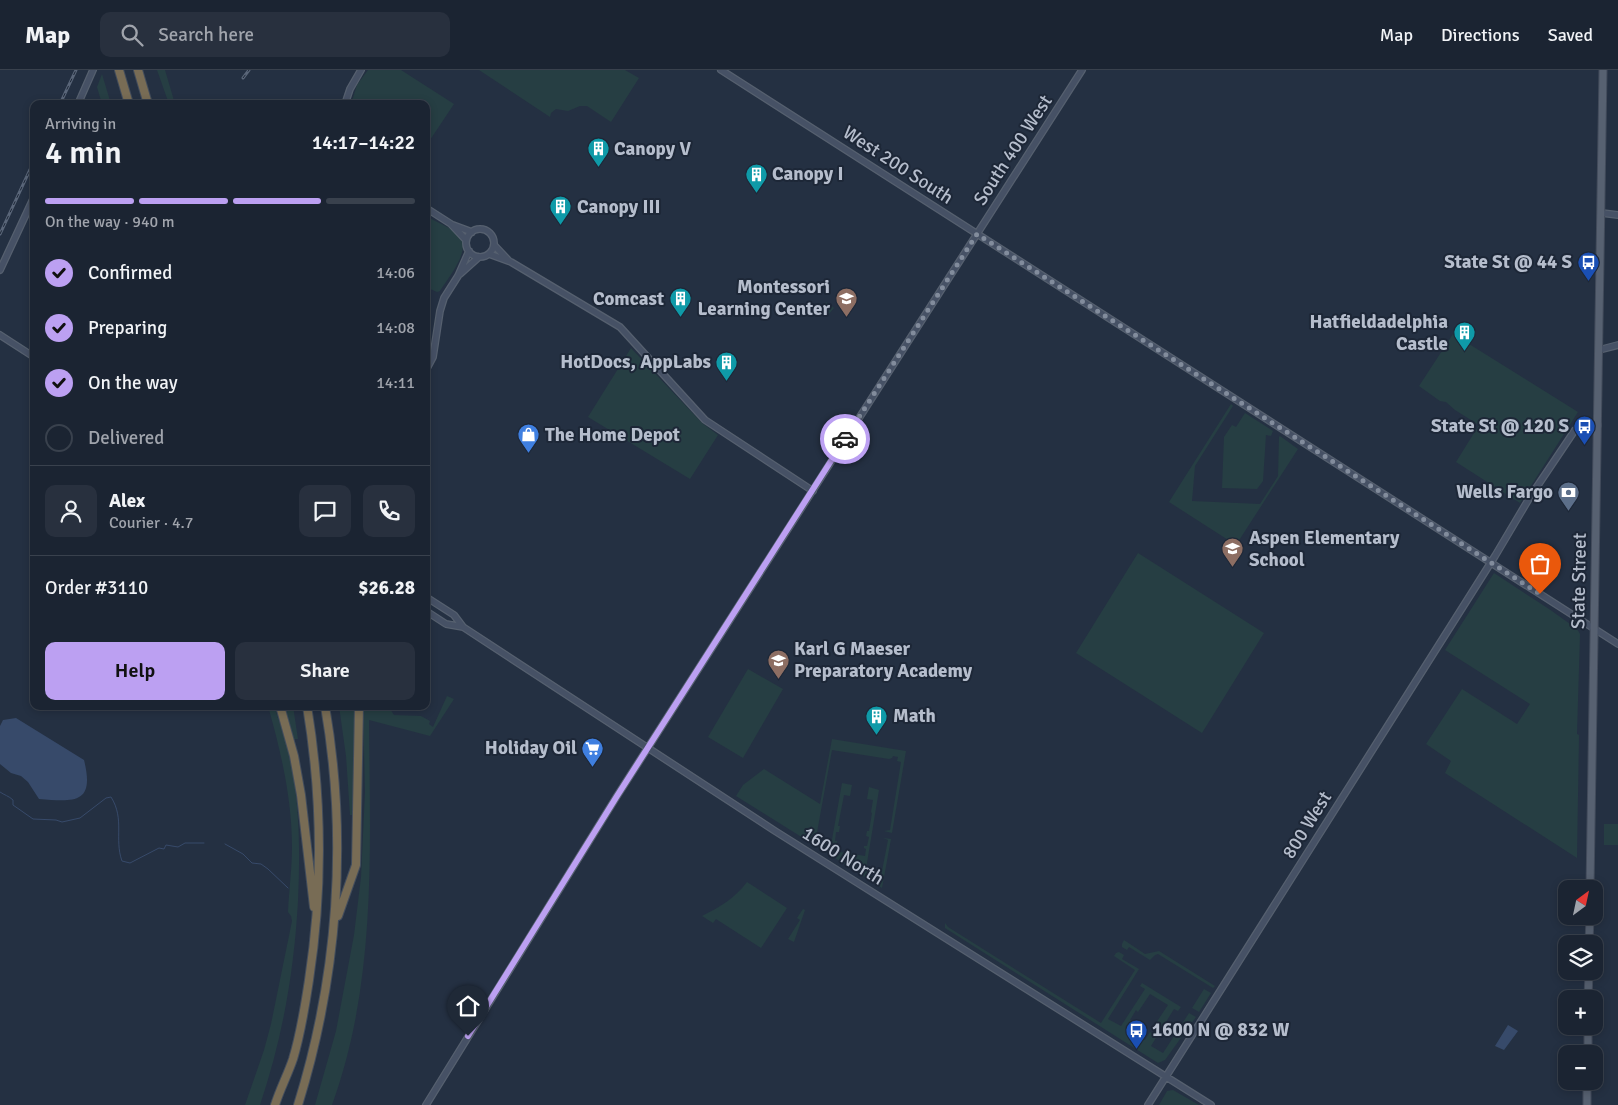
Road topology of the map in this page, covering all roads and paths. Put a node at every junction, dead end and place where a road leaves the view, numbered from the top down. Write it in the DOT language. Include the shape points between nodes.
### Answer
graph roads {
  1 [pos="93,70"];
  2 [pos="119,70"];
  3 [pos="138,70"];
  4 [pos="361,70"];
  5 [pos="721,70"];
  6 [pos="1082,70"];
  7 [pos="1603,70"];
  8 [pos="80,100"];
  9 [pos="128,100"];
  10 [pos="147,100"];
  11 [pos="346,100"];
  12 [pos="30,206"];
  13 [pos="430,211"];
  14 [pos="1602,213"];
  15 [pos="1618,216"];
  16 [pos="451,224"];
  17 [pos="472,232"];
  18 [pos="977,234"];
  19 [pos="466,240"];
  20 [pos="494,245"];
  21 [pos="468,251"];
  22 [pos="489,254"];
  23 [pos="479,257"];
  24 [pos="511,262"];
  25 [pos="0,270"];
  26 [pos="458,276"];
  27 [pos="0,335"];
  28 [pos="1618,345"];
  29 [pos="1599,350"];
  30 [pos="30,354"];
  31 [pos="430,363"];
  32 [pos="1598,425"];
  33 [pos="812,491"];
  34 [pos="1491,562"];
  35 [pos="430,600"];
  36 [pos="430,614"];
  37 [pos="463,627"];
  38 [pos="1594,629"];
  39 [pos="1618,644"];
  40 [pos="281,710"];
  41 [pos="308,710"];
  42 [pos="326,710"];
  43 [pos="359,710"];
  44 [pos="648,749"];
  45 [pos="1590,880"];
  46 [pos="316,924"];
  47 [pos="334,928"];
  48 [pos="1167,1076"];
  49 [pos="1587,1090"];
  50 [pos="275,1105"];
  51 [pos="298,1105"];
  52 [pos="426,1105"];
  53 [pos="1148,1105"];
  54 [pos="1211,1105"];
  55 [pos="1587,1105"];
  1 -- 8 [label="street"];
  2 -- 9 [label="highway"];
  3 -- 10 [label="highway"];
  4 -- 11 [label="street"];
  5 -- 18 [label="street, West 200 South"];
  6 -- 18 [label="street, South 400 West"];
  7 -- 14 [label="main road, State Street"];
  12 -- 25 [label="street"];
  13 -- 16 [label="street"];
  14 -- 15 [label="street"];
  14 -- 29 [label="main road, State Street"];
  16 -- 17 [label="street"];
  16 -- 19 [label="street"];
  17 -- 19 [label="street"];
  17 -- 20 [label="street" via="489,232"];
  18 -- 33 [label="street, South 400 West"];
  18 -- 34 [label="street, West 200 South"];
  19 -- 21 [label="street"];
  20 -- 22 [label="street"];
  20 -- 24 [label="street"];
  21 -- 23 [label="street"];
  21 -- 26 [label="street"];
  22 -- 23 [label="street"];
  22 -- 24 [label="street"];
  23 -- 26 [label="street"];
  24 -- 33 [label="street" via="620,327 705,420"];
  26 -- 31 [label="street" via="444,298"];
  27 -- 30 [label="street"];
  28 -- 29 [label="street"];
  29 -- 32 [label="main road, State Street"];
  32 -- 34 [label="street, 800 West" via="1585,425 1575,430"];
  32 -- 38 [label="main road, State Street"];
  33 -- 44 [label="street, South 400 West"];
  34 -- 38 [label="street, West 200 South"];
  34 -- 48 [label="street, 800 West"];
  35 -- 37 [label="street, 1600 North" via="454,615"];
  36 -- 37 [label="street, 1600 North" via="446,624"];
  37 -- 44 [label="street, 1600 North"];
  38 -- 39 [label="street, West 200 South"];
  38 -- 45 [label="main road, State Street"];
  40 -- 46 [label="highway" via="294,756"];
  41 -- 46 [label="highway" via="318,804"];
  42 -- 47 [label="highway" via="337,820"];
  43 -- 47 [label="highway" via="356,865"];
  44 -- 48 [label="street, 1600 North"];
  44 -- 52 [label="street, South 400 West"];
  46 -- 50 [label="highway" via="299,1033"];
  47 -- 51 [label="highway" via="322,1010"];
  48 -- 53 [label="street, 800 West"];
  48 -- 54 [label="street, 1600 North"];
  49 -- 55 [label="main road"];
}
